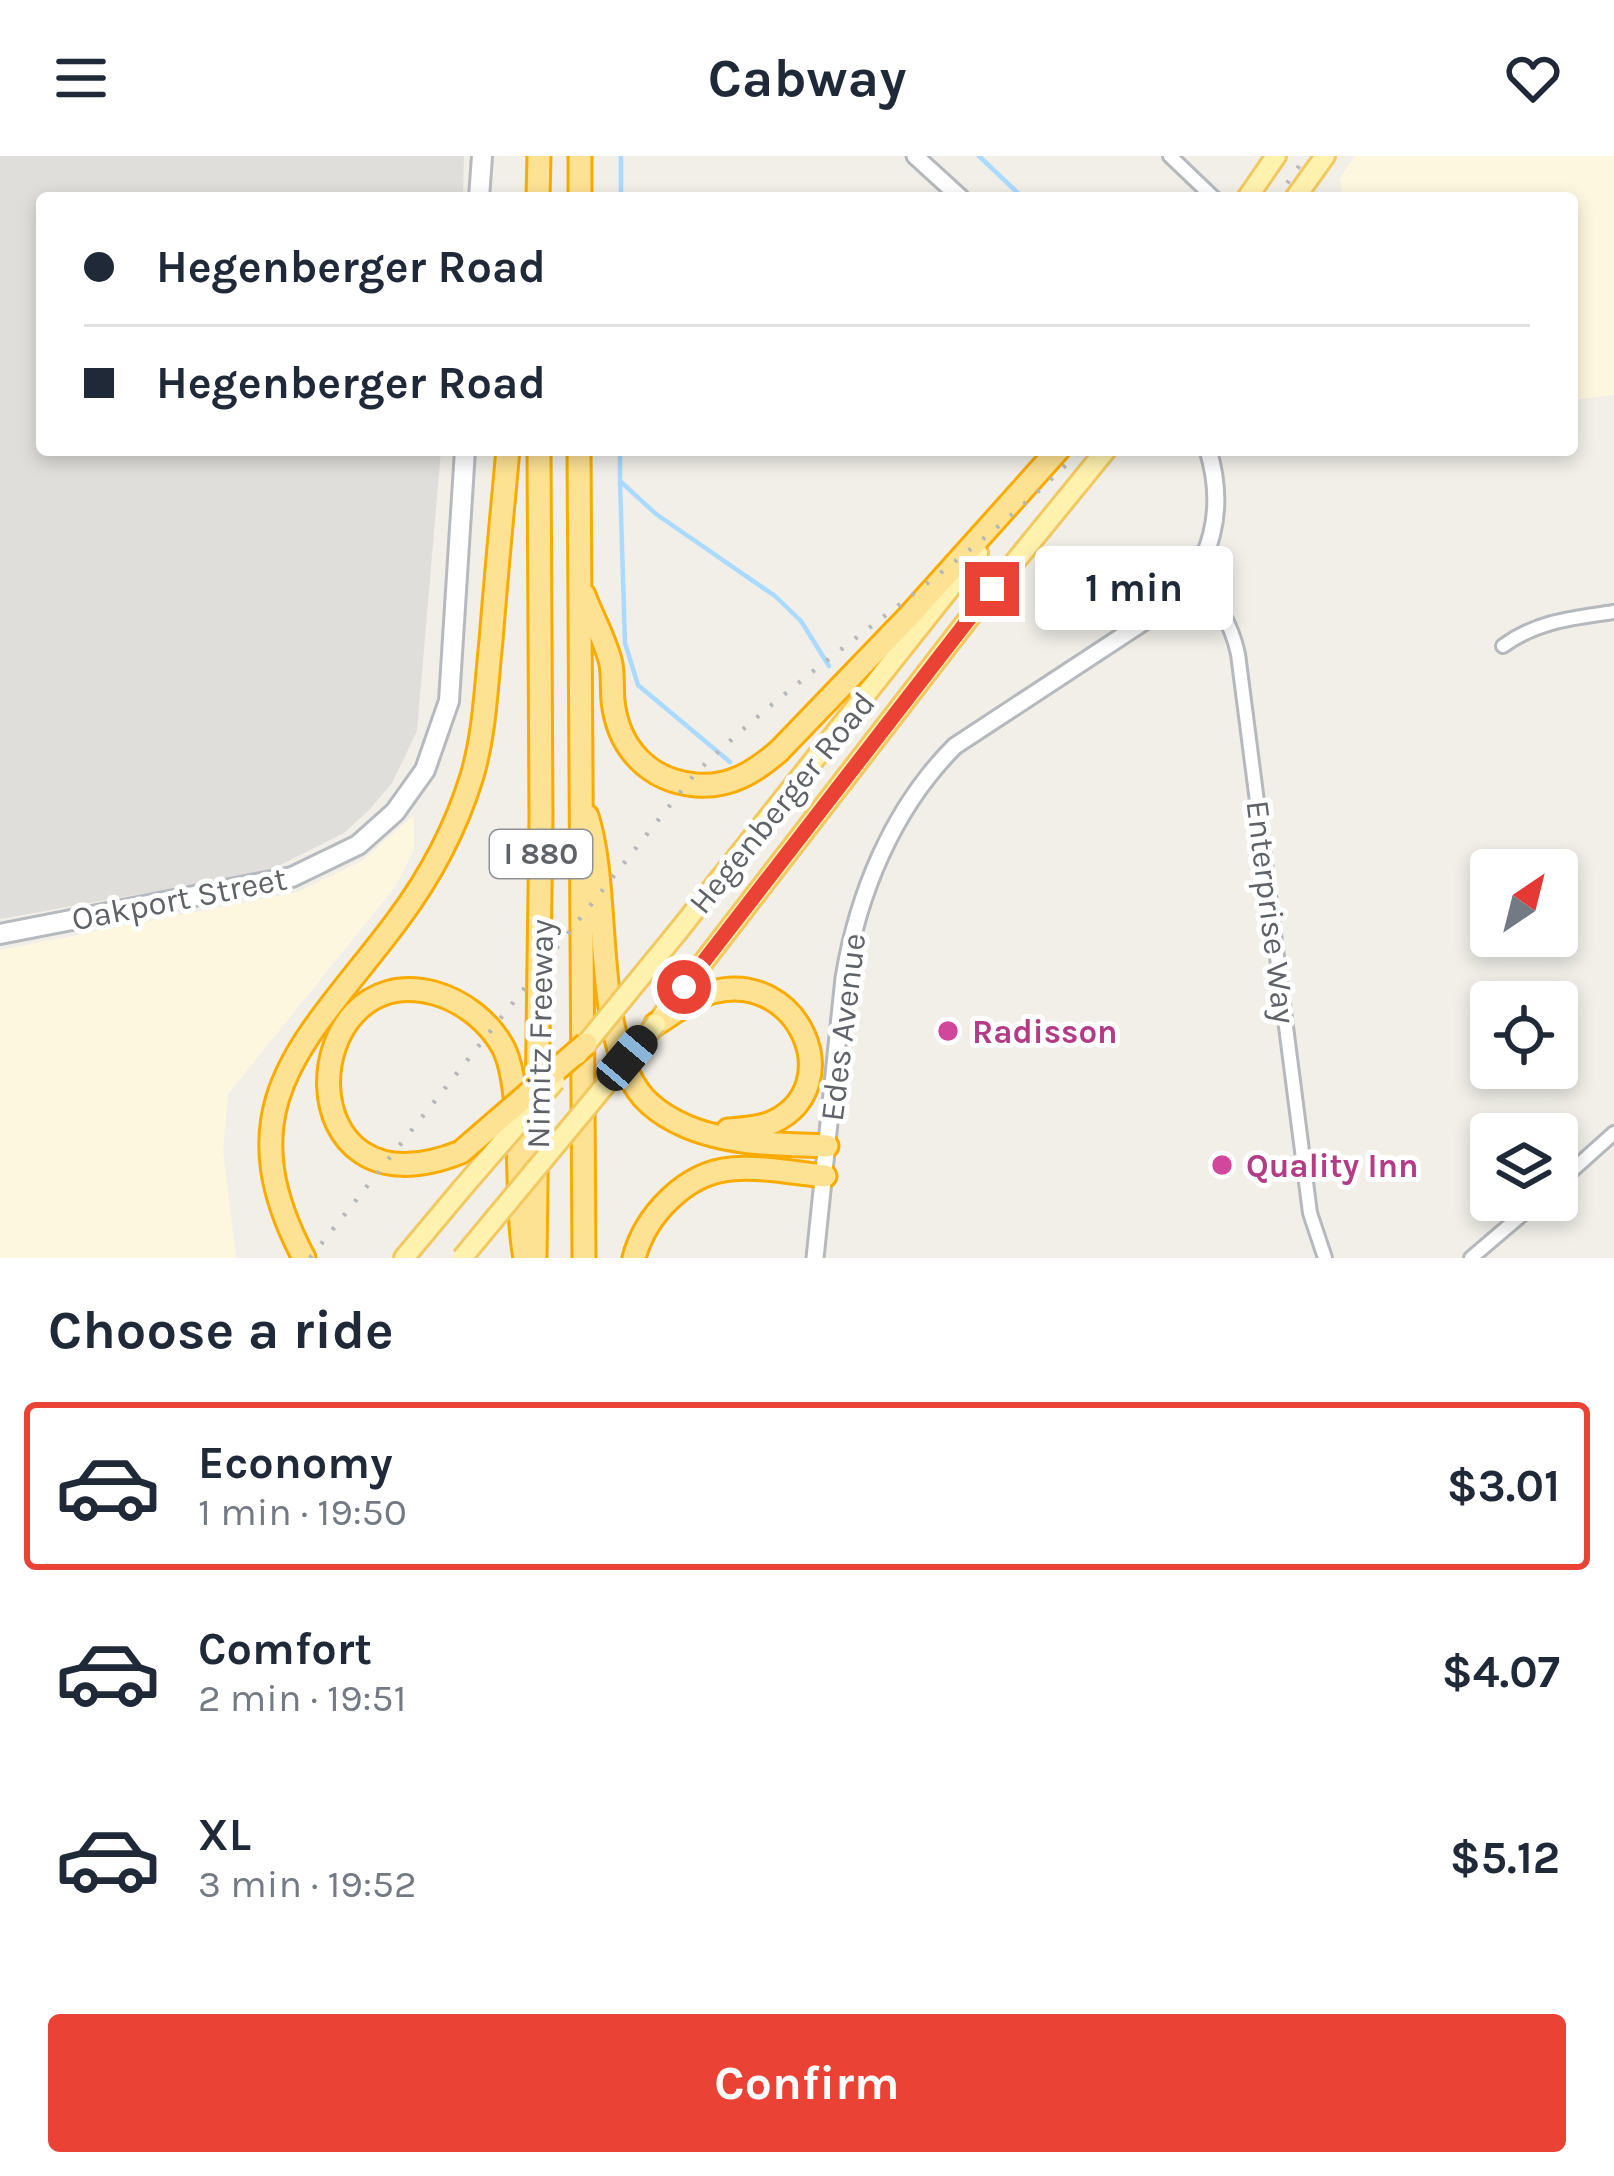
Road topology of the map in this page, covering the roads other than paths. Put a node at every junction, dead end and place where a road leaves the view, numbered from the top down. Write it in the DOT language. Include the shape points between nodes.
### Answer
graph roads {
  1 [pos="482,156"];
  2 [pos="539,156"];
  3 [pos="580,156"];
  4 [pos="915,156"];
  5 [pos="1170,156"];
  6 [pos="1276,156"];
  7 [pos="1324,156"];
  8 [pos="479,192"];
  9 [pos="538,192"];
  10 [pos="580,192"];
  11 [pos="954,192"];
  12 [pos="1208,192"];
  13 [pos="1251,192"];
  14 [pos="1299,192"];
  15 [pos="465,456"];
  16 [pos="507,456"];
  17 [pos="539,456"];
  18 [pos="579,456"];
  19 [pos="1053,456"];
  20 [pos="1053,456"];
  21 [pos="1101,456"];
  22 [pos="1209,456"];
  23 [pos="1193,579"];
  24 [pos="579,583"];
  25 [pos="1614,612"];
  26 [pos="1503,646"];
  27 [pos="580,793"];
  28 [pos="0,934"];
  29 [pos="656,1024"];
  30 [pos="586,1044"];
  31 [pos="685,1126"];
  32 [pos="1614,1133"];
  33 [pos="827,1146"];
  34 [pos="1578,1165"];
  35 [pos="824,1176"];
  36 [pos="1514,1221"];
  37 [pos="306,1258"];
  38 [pos="404,1258"];
  39 [pos="462,1258"];
  40 [pos="525,1258"];
  41 [pos="536,1258"];
  42 [pos="584,1258"];
  43 [pos="634,1258"];
  44 [pos="815,1258"];
  45 [pos="1324,1258"];
  46 [pos="1471,1258"];
  1 -- 8 [label="main road"];
  2 -- 9 [label="highway"];
  3 -- 10 [label="highway"];
  4 -- 11 [label="street"];
  5 -- 12 [label="street"];
  6 -- 13 [label="main road"];
  7 -- 14 [label="main road"];
  15 -- 28 [label="main road, Oakport Street" via="449,701 430,759 394,812 347,851 292,877"];
  16 -- 37 [label="highway" via="471,777 421,888 310,1030 282,1083 269,1154 291,1235"];
  17 -- 41 [label="highway, Nimitz Freeway / I 880"];
  18 -- 24 [label="highway, Nimitz Freeway / I 880"];
  19 -- 24 [label="highway" via="779,751 731,782 676,783 633,755 614,707 611,664"];
  20 -- 30 [label="main road, Hegenberger Road, bridge"];
  21 -- 29 [label="main road, Hegenberger Road"];
  22 -- 23 [label="street, Edes Avenue" via="1218,502"];
  23 -- 33 [label="street, Edes Avenue" via="1152,617 970,734 932,771 900,820 850,936"];
  23 -- 45 [label="street, Enterprise Way" via="1223,612 1238,654 1310,1213"];
  24 -- 27 [label="highway, Nimitz Freeway / I 880"];
  25 -- 26 [label="street" via="1554,621"];
  27 -- 31 [label="highway" via="596,843 618,1042 643,1097"];
  27 -- 42 [label="highway, Nimitz Freeway / I 880"];
  29 -- 31 [label="highway" via="707,993 747,991 786,1007 808,1045 804,1089 773,1122 730,1130"];
  29 -- 39 [label="main road, Hegenberger Road, bridge"];
  30 -- 38 [label="main road, Hegenberger Road, bridge"];
  30 -- 40 [label="highway, bridge" via="461,1152 423,1165 376,1162 340,1130 329,1108 328,1062 345,1024 378,998 424,990 490,1028 505,1052 514,1102"];
  31 -- 33 [label="highway" via="741,1141"];
  32 -- 34 [label="street"];
  33 -- 35 [label="street, Edes Avenue"];
  35 -- 43 [label="highway" via="711,1172 649,1220"];
  35 -- 44 [label="street, Edes Avenue"];
  36 -- 46 [label="street"];
}
